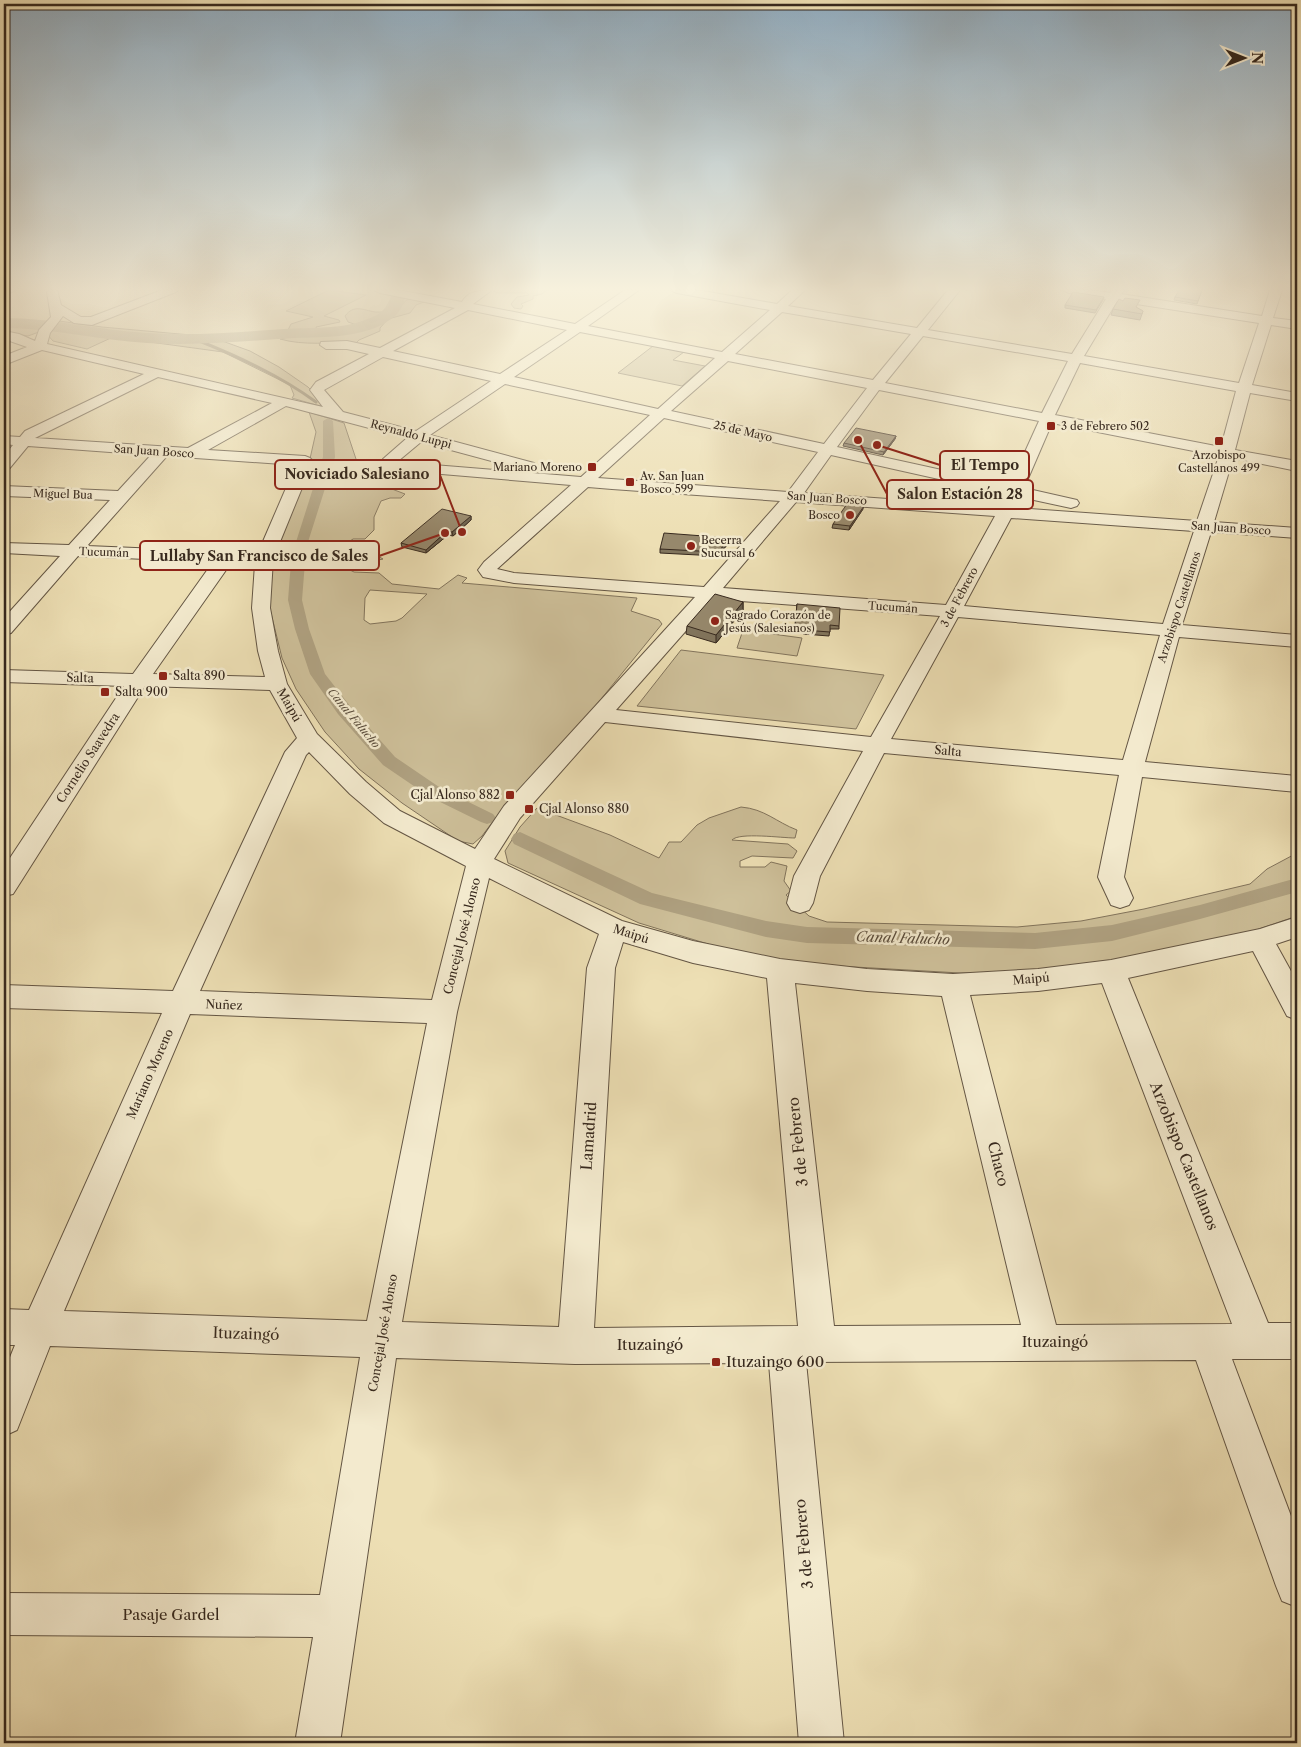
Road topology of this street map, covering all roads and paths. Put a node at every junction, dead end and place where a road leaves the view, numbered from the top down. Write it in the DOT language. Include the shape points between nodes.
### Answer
graph roads {
  1 [pos="158,372"];
  2 [pos="348,372"];
  3 [pos="470,372"];
  4 [pos="515,372"];
  5 [pos="708,372"];
  6 [pos="806,372"];
  7 [pos="887,372"];
  8 [pos="1069,372"];
  9 [pos="1152,372"];
  10 [pos="1249,372"];
  11 [pos="504,379"];
  12 [pos="876,385"];
  13 [pos="1244,388"];
  14 [pos="1297,397"];
  15 [pos="284,402"];
  16 [pos="663,413"];
  17 [pos="338,414"];
  18 [pos="1047,418"];
  19 [pos="4,427"];
  20 [pos="419,436"];
  21 [pos="26,438"];
  22 [pos="4,440"];
  23 [pos="828,450"];
  24 [pos="162,452"];
  25 [pos="192,453"];
  26 [pos="1228,453"];
  27 [pos="305,461"];
  28 [pos="4,466"];
  29 [pos="1297,466"];
  30 [pos="585,481"];
  31 [pos="1014,490"];
  32 [pos="4,492"];
  33 [pos="122,496"];
  34 [pos="793,496"];
  35 [pos="1006,510"];
  36 [pos="1159,523"];
  37 [pos="1205,526"];
  38 [pos="1297,532"];
  39 [pos="4,548"];
  40 [pos="73,551"];
  41 [pos="226,557"];
  42 [pos="264,559"];
  43 [pos="708,594"];
  44 [pos="952,611"];
  45 [pos="4,629"];
  46 [pos="1171,630"];
  47 [pos="1297,641"];
  48 [pos="4,676"];
  49 [pos="139,679"];
  50 [pos="277,684"];
  51 [pos="599,715"];
  52 [pos="309,738"];
  53 [pos="877,745"];
  54 [pos="1132,768"];
  55 [pos="1297,784"];
  56 [pos="480,862"];
  57 [pos="4,887"];
  58 [pos="1120,898"];
  59 [pos="800,904"];
  60 [pos="1297,927"];
  61 [pos="614,929"];
  62 [pos="1260,939"];
  63 [pos="780,970"];
  64 [pos="1111,971"];
  65 [pos="953,984"];
  66 [pos="4,996"];
  67 [pos="181,1004"];
  68 [pos="1297,1008"];
  69 [pos="443,1012"];
  70 [pos="4,1327"];
  71 [pos="39,1327"];
  72 [pos="381,1339"];
  73 [pos="1207,1341"];
  74 [pos="1257,1341"];
  75 [pos="1297,1341"];
  76 [pos="1043,1342"];
  77 [pos="802,1344"];
  78 [pos="575,1346"];
  79 [pos="4,1417"];
  80 [pos="1297,1586"];
  81 [pos="4,1614"];
  82 [pos="338,1616"];
  83 [pos="318,1743"];
  84 [pos="821,1743"];
  1 -- 15 [label="street, Reynaldo Luppi"];
  1 -- 21 [label="street"];
  2 -- 17 [label="street" via="317,390"];
  3 -- 11 [label="street, 25 de Mayo"];
  4 -- 11 [label="street"];
  5 -- 16 [label="street"];
  6 -- 12 [label="street"];
  7 -- 12 [label="street, Concejal José Alonso"];
  8 -- 18 [label="street, 3 de Febrero"];
  9 -- 13 [label="street"];
  10 -- 13 [label="street, Arzobispo Castellanos"];
  11 -- 16 [label="street, 25 de Mayo"];
  11 -- 20 [label="street"];
  12 -- 18 [label="street"];
  12 -- 23 [label="street, Concejal José Alonso"];
  13 -- 14 [label="street"];
  13 -- 26 [label="street, Arzobispo Castellanos"];
  15 -- 17 [label="street, Reynaldo Luppi"];
  15 -- 25 [label="street"];
  16 -- 23 [label="street, 25 de Mayo"];
  16 -- 30 [label="street"];
  17 -- 20 [label="street, Reynaldo Luppi"];
  18 -- 26 [label="street"];
  18 -- 31 [label="street, 3 de Febrero"];
  19 -- 21 [label="street"];
  20 -- 30 [label="street, Reynaldo Luppi"];
  20 -- 30 [label="street, San Juan Bosco" via="387,466"];
  21 -- 22 [label="street, San Juan Bosco"];
  21 -- 24 [label="street, San Juan Bosco"];
  21 -- 28 [label="street"];
  23 -- 31 [label="street, 25 de Mayo"];
  23 -- 34 [label="street, Concejal José Alonso"];
  24 -- 25 [label="street, San Juan Bosco"];
  24 -- 33 [label="street"];
  25 -- 27 [label="street, San Juan Bosco"];
  26 -- 29 [label="street"];
  26 -- 37 [label="street, Arzobispo Castellanos"];
  27 -- 42 [label="street, Maipú"];
  30 -- 34 [label="street, San Juan Bosco"];
  30 -- 43 [label="street, Tucumán" via="490,566 489,573 514,578"];
  31 -- 35 [label="street, 3 de Febrero"];
  31 -- 36 [label="street, 25 de Mayo"];
  32 -- 33 [label="street, Miguel Bua"];
  33 -- 40 [label="street"];
  34 -- 35 [label="street, San Juan Bosco"];
  34 -- 43 [label="street, Concejal José Alonso"];
  35 -- 36 [label="street, San Juan Bosco"];
  35 -- 44 [label="street, 3 de Febrero"];
  36 -- 37 [label="street, San Juan Bosco"];
  37 -- 38 [label="street, San Juan Bosco"];
  37 -- 46 [label="street, Arzobispo Castellanos"];
  39 -- 40 [label="street, Tucumán"];
  40 -- 41 [label="street, Tucumán"];
  40 -- 45 [label="street"];
  41 -- 42 [label="street, Tucumán"];
  41 -- 49 [label="street, Cornelio Saavedra"];
  42 -- 50 [label="street, Maipú" via="261,608"];
  43 -- 44 [label="street, Tucumán"];
  43 -- 51 [label="street, Concejal José Alonso"];
  44 -- 46 [label="street, Tucumán"];
  44 -- 53 [label="street, 3 de Febrero"];
  46 -- 47 [label="street, Tucumán"];
  46 -- 54 [label="street, Arzobispo Castellanos"];
  48 -- 49 [label="street, Salta"];
  49 -- 50 [label="street, Salta"];
  49 -- 57 [label="street, Cornelio Saavedra"];
  50 -- 52 [label="street, Maipú"];
  51 -- 53 [label="street, Salta"];
  51 -- 56 [label="street, Concejal José Alonso" via="512,812"];
  52 -- 56 [label="street, Maipú" via="392,817"];
  52 -- 67 [label="street, Mariano Moreno" via="296,752"];
  53 -- 54 [label="street, Salta"];
  53 -- 59 [label="street, 3 de Febrero" via="807,876"];
  54 -- 55 [label="street, Salta"];
  54 -- 58 [label="street, Arzobispo Castellanos" via="1111,877"];
  56 -- 61 [label="street, Maipú"];
  56 -- 69 [label="street, Concejal José Alonso"];
  60 -- 62 [label="street, Maipú"];
  61 -- 63 [label="street, Maipú" via="694,952"];
  61 -- 78 [label="street, Lamadrid" via="600,968"];
  62 -- 64 [label="street, Maipú"];
  62 -- 68 [label="street"];
  63 -- 65 [label="street, Maipú" via="867,980"];
  63 -- 77 [label="street, 3 de Febrero"];
  64 -- 65 [label="street, Maipú" via="1038,980"];
  64 -- 74 [label="street, Arzobispo Castellanos"];
  65 -- 76 [label="street, Chaco"];
  66 -- 67 [label="street, Nuñez"];
  67 -- 69 [label="street, Nuñez"];
  67 -- 71 [label="street, Mariano Moreno"];
  69 -- 72 [label="street, Concejal José Alonso"];
  70 -- 71 [label="street, Ituzaingó"];
  71 -- 72 [label="street, Ituzaingó"];
  71 -- 79 [label="street, Mariano Moreno"];
  72 -- 78 [label="street, Ituzaingó"];
  72 -- 82 [label="street, Concejal José Alonso"];
  73 -- 74 [label="street, Ituzaingó"];
  73 -- 76 [label="street, Ituzaingó"];
  73 -- 80 [label="street"];
  74 -- 75 [label="street, Ituzaingó"];
  76 -- 77 [label="street, Ituzaingó"];
  77 -- 78 [label="street, Ituzaingó"];
  77 -- 84 [label="street, 3 de Febrero"];
  81 -- 82 [label="street, Pasaje Gardel"];
  82 -- 83 [label="street, Concejal José Alonso"];
}
